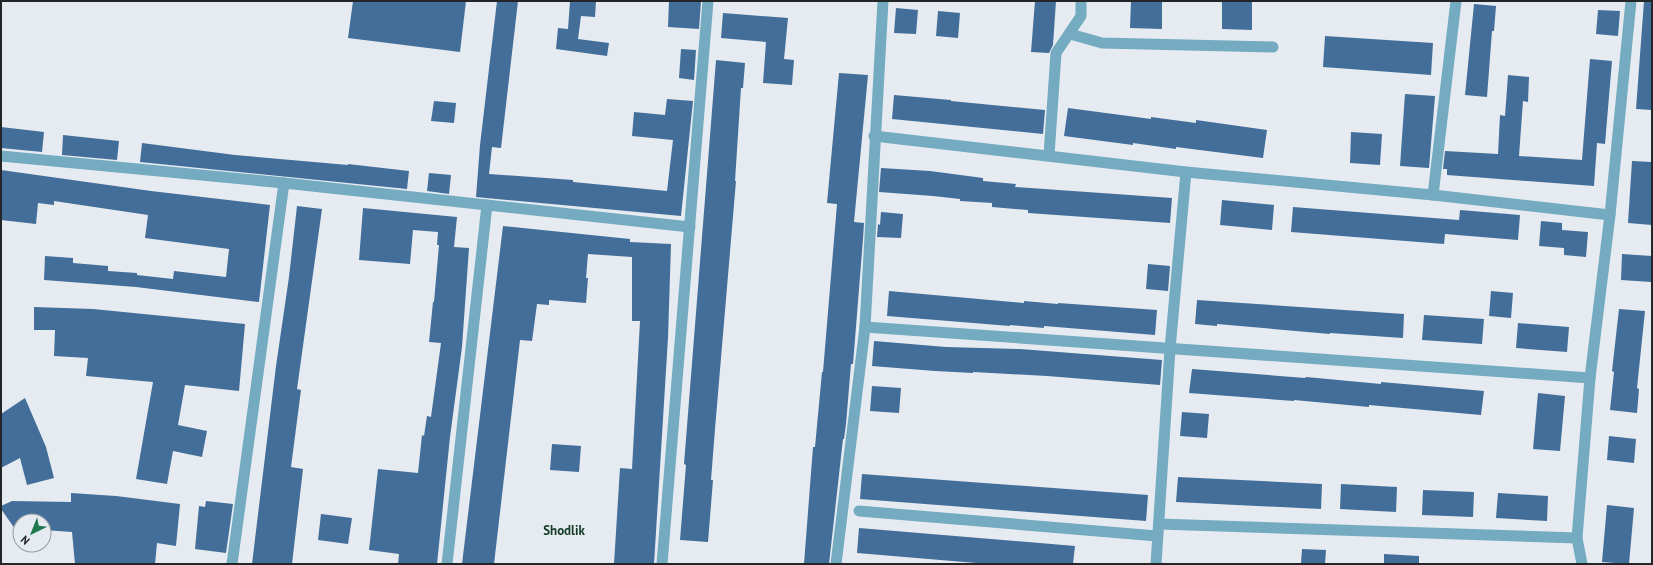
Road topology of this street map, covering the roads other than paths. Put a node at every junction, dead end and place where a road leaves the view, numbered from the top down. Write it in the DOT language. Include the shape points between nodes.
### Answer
graph roads {
  1 [pos="708,1"];
  2 [pos="883,1"];
  3 [pos="1082,1"];
  4 [pos="1456,1"];
  5 [pos="1631,1"];
  6 [pos="1070,34"];
  7 [pos="1273,47"];
  8 [pos="874,136"];
  9 [pos="1050,155"];
  10 [pos="1,156"];
  11 [pos="1186,172"];
  12 [pos="284,183"];
  13 [pos="1433,194"];
  14 [pos="487,205"];
  15 [pos="1610,215"];
  16 [pos="690,227"];
  17 [pos="865,327"];
  18 [pos="1170,349"];
  19 [pos="1590,378"];
  20 [pos="859,511"];
  21 [pos="1159,524"];
  22 [pos="1158,536"];
  23 [pos="1576,538"];
  24 [pos="232,564"];
  25 [pos="447,564"];
  26 [pos="662,564"];
  27 [pos="836,564"];
  28 [pos="1156,564"];
  29 [pos="1582,564"];
  1 -- 16 [label="street"];
  2 -- 8 [label="street"];
  3 -- 6 [label="street" via="1081,16"];
  4 -- 13 [label="street"];
  5 -- 15 [label="street"];
  6 -- 7 [label="street" via="1102,43"];
  6 -- 9 [label="street" via="1056,53"];
  8 -- 9 [label="street"];
  8 -- 17 [label="street"];
  9 -- 11 [label="street"];
  10 -- 12 [label="street"];
  11 -- 13 [label="street"];
  11 -- 18 [label="street"];
  12 -- 14 [label="street"];
  12 -- 24 [label="street"];
  13 -- 15 [label="street"];
  14 -- 16 [label="street"];
  14 -- 25 [label="street"];
  15 -- 19 [label="street"];
  16 -- 26 [label="street"];
  17 -- 18 [label="street"];
  17 -- 27 [label="street"];
  18 -- 19 [label="street"];
  18 -- 21 [label="street"];
  19 -- 23 [label="street"];
  20 -- 22 [label="street"];
  21 -- 22 [label="street"];
  21 -- 23 [label="street"];
  22 -- 28 [label="street"];
  23 -- 29 [label="street"];
}
